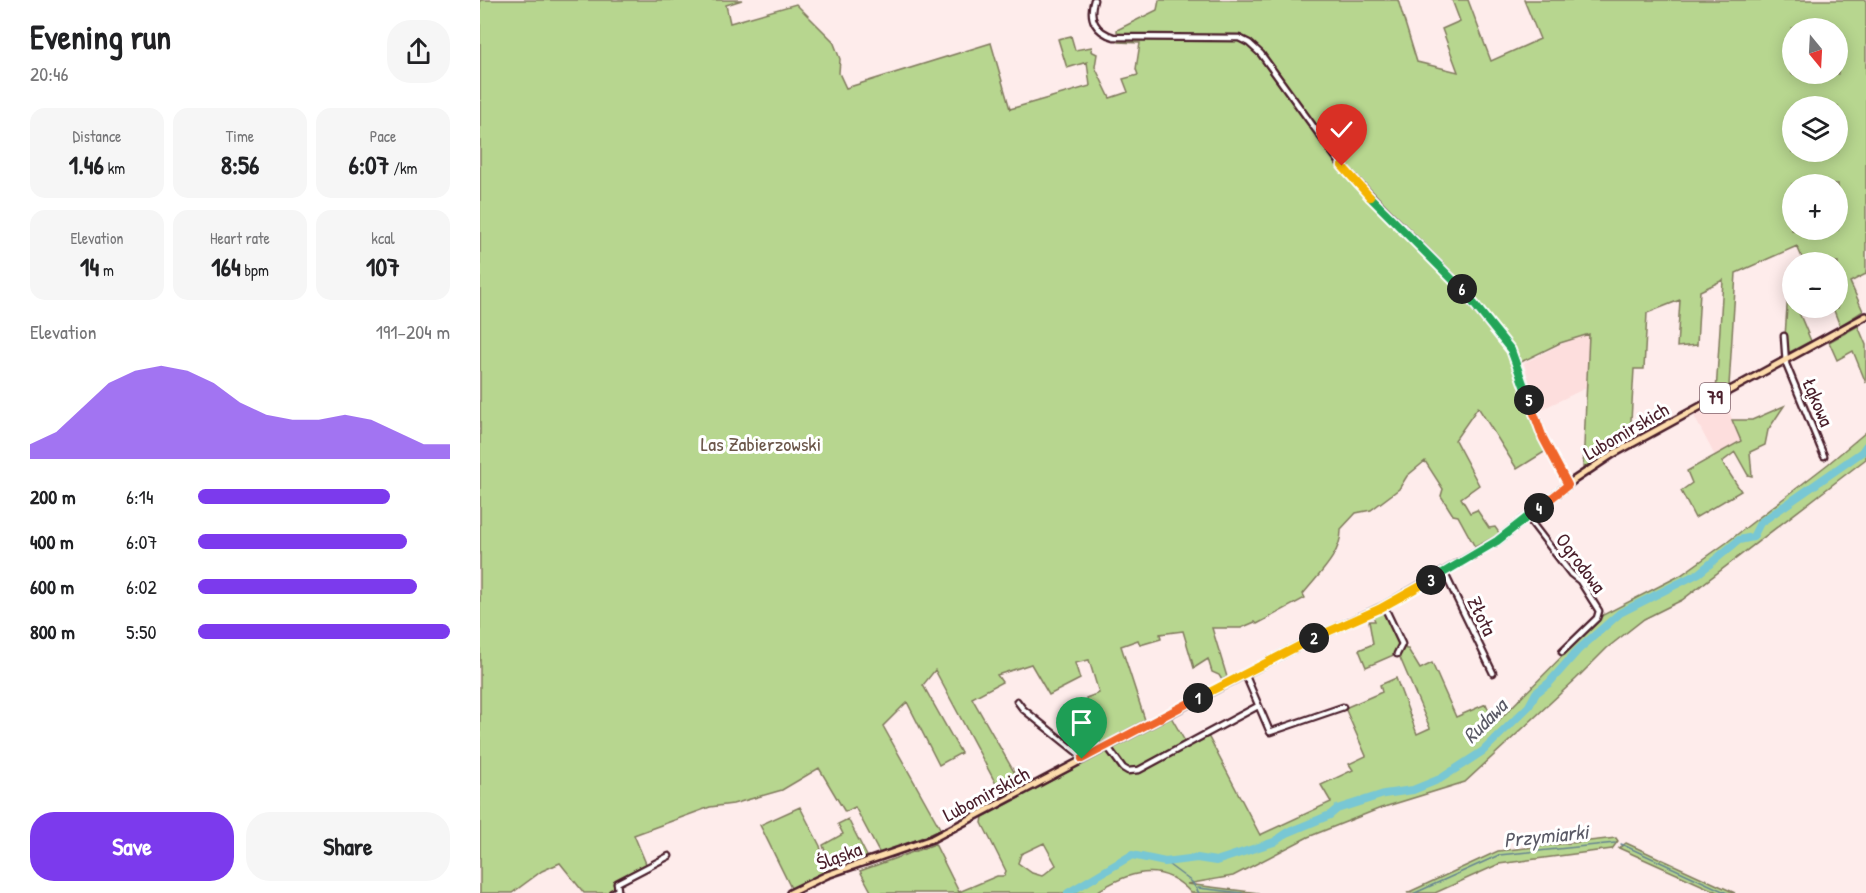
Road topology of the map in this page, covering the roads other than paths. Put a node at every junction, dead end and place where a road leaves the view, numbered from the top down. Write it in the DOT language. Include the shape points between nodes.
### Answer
graph roads {
  1 [pos="1094,0"];
  2 [pos="1866,316"];
  3 [pos="1784,336"];
  4 [pos="1785,360"];
  5 [pos="1824,456"];
  6 [pos="1568,485"];
  7 [pos="1528,518"];
  8 [pos="1444,572"];
  9 [pos="1384,606"];
  10 [pos="1562,652"];
  11 [pos="1397,654"];
  12 [pos="1493,673"];
  13 [pos="1245,674"];
  14 [pos="1017,701"];
  15 [pos="1258,706"];
  16 [pos="1343,707"];
  17 [pos="1107,746"];
  18 [pos="1082,759"];
  19 [pos="900,851"];
  20 [pos="669,856"];
  21 [pos="617,892"];
  22 [pos="790,893"];
  1 -- 6 [label="street" via="1094,23 1103,34 1239,38 1261,54 1342,166 1466,293 1511,350 1543,438"];
  2 -- 4 [label="main road, Lubomirskich / 79"];
  3 -- 4 [label="street, Łąkowa"];
  4 -- 5 [label="street, Łąkowa"];
  4 -- 6 [label="main road, Lubomirskich / 79" via="1629,445"];
  6 -- 7 [label="main road, Lubomirskich / 79"];
  7 -- 8 [label="main road, Lubomirskich / 79"];
  7 -- 10 [label="street, Ogrodowa" via="1580,581 1599,611 1597,618"];
  8 -- 9 [label="main road, Lubomirskich / 79"];
  8 -- 12 [label="street, Złota"];
  9 -- 11 [label="street" via="1402,644"];
  9 -- 13 [label="main road, Lubomirskich / 79"];
  13 -- 15 [label="street"];
  13 -- 17 [label="main road, Lubomirskich / 79"];
  14 -- 18 [label="street"];
  15 -- 16 [label="street" via="1270,732"];
  15 -- 17 [label="street" via="1134,771 1123,768"];
  17 -- 18 [label="main road, Lubomirskich / 79"];
  18 -- 19 [label="main road, Lubomirskich / 79" via="943,834"];
  19 -- 22 [label="main road, Śląska / 79" via="827,875"];
  20 -- 21 [label="street" via="617,883"];
}
